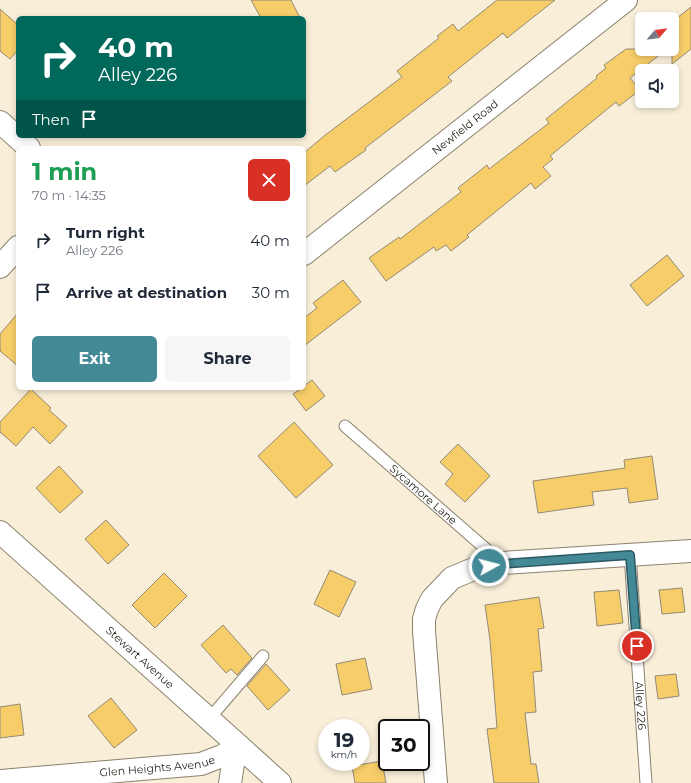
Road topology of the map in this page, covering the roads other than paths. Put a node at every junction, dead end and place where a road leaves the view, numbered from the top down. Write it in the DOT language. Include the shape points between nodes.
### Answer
graph roads {
  1 [pos="626,0"];
  2 [pos="0,122"];
  3 [pos="16,136"];
  4 [pos="18,138"];
  5 [pos="28,146"];
  6 [pos="16,250"];
  7 [pos="306,252"];
  8 [pos="0,267"];
  9 [pos="345,426"];
  10 [pos="0,532"];
  11 [pos="691,551"];
  12 [pos="630,555"];
  13 [pos="502,564"];
  14 [pos="263,656"];
  15 [pos="209,719"];
  16 [pos="239,746"];
  17 [pos="0,781"];
  18 [pos="230,783"];
  19 [pos="280,783"];
  20 [pos="436,783"];
  21 [pos="646,783"];
  1 -- 7 [label="street, Newfield Road"];
  2 -- 3 [label="street"];
  4 -- 5 [label="street"];
  6 -- 8 [label="street"];
  9 -- 13 [label="lane, Sycamore Lane"];
  10 -- 15 [label="street, Stewart Avenue"];
  11 -- 12 [label="street"];
  12 -- 13 [label="street"];
  12 -- 21 [label="lane, Alley 226"];
  13 -- 20 [label="street" via="476,568 452,578 432,599 427,609 424,630"];
  14 -- 15 [label="lane"];
  15 -- 16 [label="street, Stewart Avenue"];
  16 -- 17 [label="street, Glen Heights Avenue" via="201,764"];
  16 -- 18 [label="street"];
  16 -- 19 [label="street, Stewart Avenue"];
}
